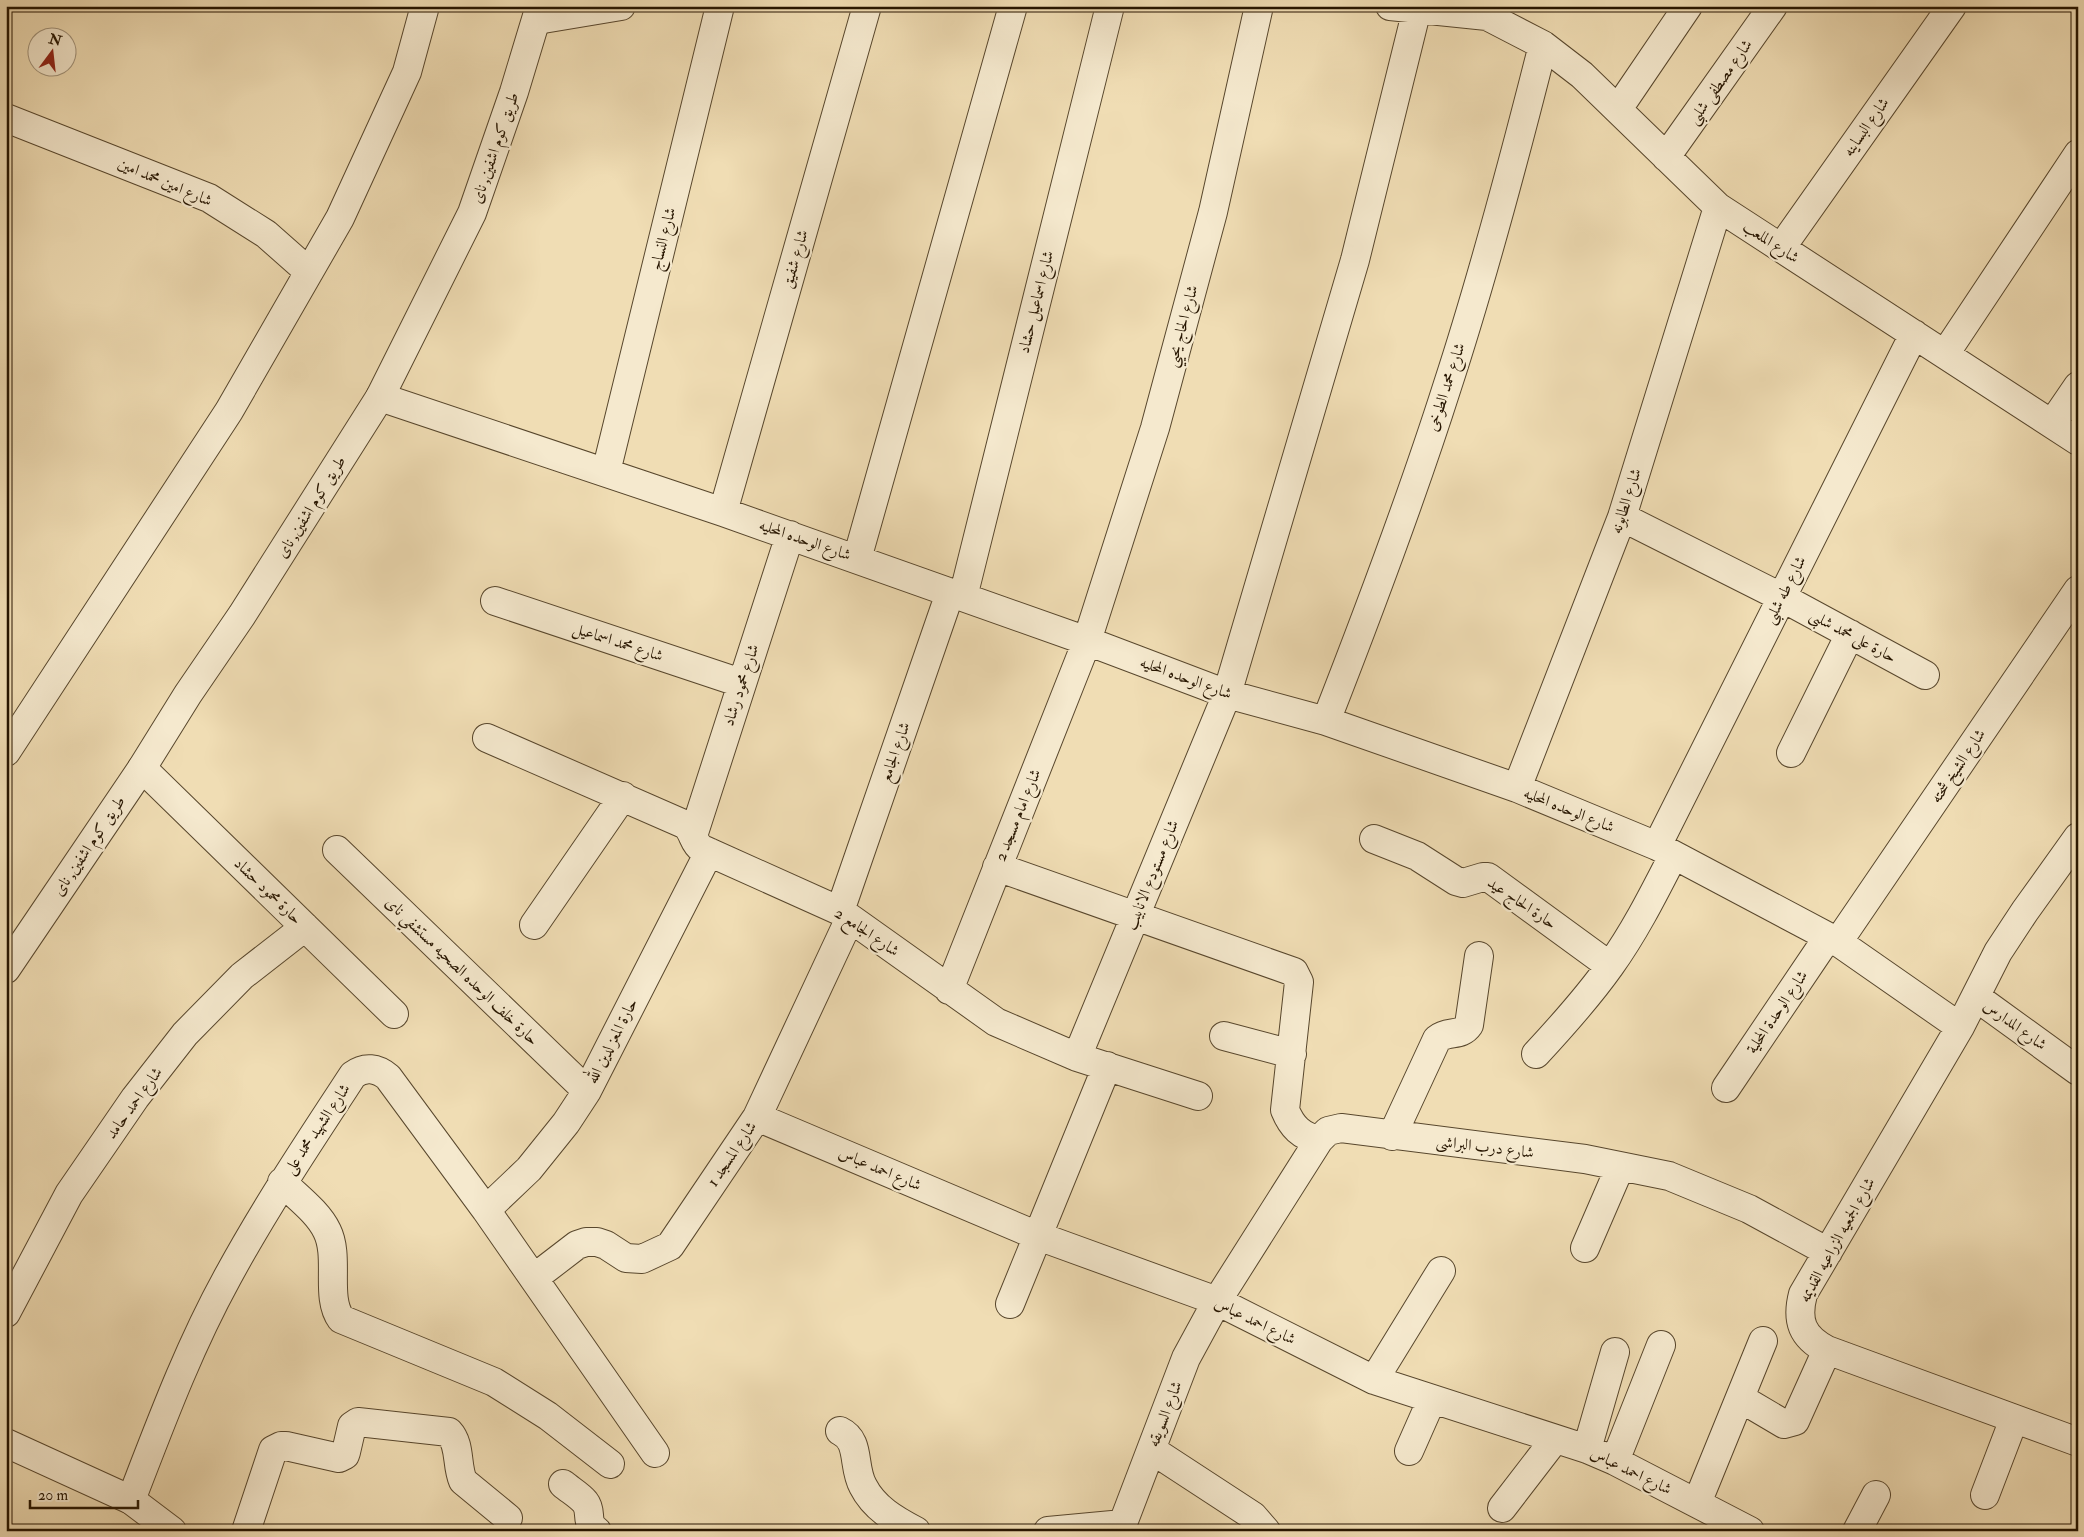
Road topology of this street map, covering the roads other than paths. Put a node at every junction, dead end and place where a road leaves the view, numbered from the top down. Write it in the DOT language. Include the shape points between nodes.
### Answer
graph roads {
  1 [pos="425,6"];
  2 [pos="621,6"];
  3 [pos="720,6"];
  4 [pos="867,6"];
  5 [pos="1013,6"];
  6 [pos="1110,6"];
  7 [pos="1258,6"];
  8 [pos="1390,6"];
  9 [pos="1688,6"];
  10 [pos="1773,6"];
  11 [pos="1952,6"];
  12 [pos="1417,9"];
  13 [pos="1491,11"];
  14 [pos="538,13"];
  15 [pos="1543,45"];
  16 [pos="1618,110"];
  17 [pos="6,118"];
  18 [pos="2078,154"];
  19 [pos="1666,157"];
  20 [pos="1718,207"];
  21 [pos="1781,248"];
  22 [pos="309,272"];
  23 [pos="1914,334"];
  24 [pos="1945,354"];
  25 [pos="2078,386"];
  26 [pos="380,397"];
  27 [pos="2052,424"];
  28 [pos="2078,440"];
  29 [pos="606,472"];
  30 [pos="723,512"];
  31 [pos="1622,517"];
  32 [pos="790,535"];
  33 [pos="857,558"];
  34 [pos="2078,590"];
  35 [pos="956,595"];
  36 [pos="1781,597"];
  37 [pos="495,601"];
  38 [pos="1850,634"];
  39 [pos="1087,641"];
  40 [pos="1925,675"];
  41 [pos="741,683"];
  42 [pos="1227,694"];
  43 [pos="1326,721"];
  44 [pos="487,738"];
  45 [pos="6,752"];
  46 [pos="1791,753"];
  47 [pos="142,768"];
  48 [pos="1517,788"];
  49 [pos="623,796"];
  50 [pos="2078,837"];
  51 [pos="1374,840"];
  52 [pos="701,844"];
  53 [pos="337,850"];
  54 [pos="1665,851"];
  55 [pos="997,868"];
  56 [pos="845,914"];
  57 [pos="1135,916"];
  58 [pos="534,924"];
  59 [pos="305,927"];
  60 [pos="1833,939"];
  61 [pos="1479,956"];
  62 [pos="1610,966"];
  63 [pos="6,969"];
  64 [pos="949,990"];
  65 [pos="1976,997"];
  66 [pos="394,1014"];
  67 [pos="1960,1027"];
  68 [pos="1224,1036"];
  69 [pos="1292,1054"];
  70 [pos="1536,1054"];
  71 [pos="1077,1057"];
  72 [pos="1107,1066"];
  73 [pos="2078,1070"];
  74 [pos="1726,1088"];
  75 [pos="587,1091"];
  76 [pos="1198,1096"];
  77 [pos="757,1117"];
  78 [pos="1392,1136"];
  79 [pos="1319,1140"];
  80 [pos="1620,1167"];
  81 [pos="282,1182"];
  82 [pos="486,1210"];
  83 [pos="1038,1236"];
  84 [pos="1584,1248"];
  85 [pos="1828,1252"];
  86 [pos="1441,1271"];
  87 [pos="534,1278"];
  88 [pos="1217,1301"];
  89 [pos="1010,1304"];
  90 [pos="6,1313"];
  91 [pos="1763,1341"];
  92 [pos="1661,1345"];
  93 [pos="1827,1350"];
  94 [pos="1615,1352"];
  95 [pos="1374,1380"];
  96 [pos="1740,1398"];
  97 [pos="1432,1399"];
  98 [pos="2014,1418"];
  99 [pos="840,1431"];
  100 [pos="1555,1439"];
  101 [pos="2078,1442"];
  102 [pos="6,1444"];
  103 [pos="1587,1449"];
  104 [pos="1152,1450"];
  105 [pos="1409,1451"];
  106 [pos="656,1454"];
  107 [pos="1615,1461"];
  108 [pos="610,1464"];
  109 [pos="563,1484"];
  110 [pos="1876,1495"];
  111 [pos="1985,1495"];
  112 [pos="131,1500"];
  113 [pos="1697,1503"];
  114 [pos="1502,1508"];
  115 [pos="508,1518"];
  116 [pos="1122,1527"];
  117 [pos="901,1528"];
  118 [pos="1742,1529"];
  119 [pos="172,1531"];
  120 [pos="246,1531"];
  121 [pos="597,1531"];
  122 [pos="1048,1531"];
  123 [pos="1266,1531"];
  124 [pos="1857,1531"];
  1 -- 22 [label="street" via="406,72 340,218"];
  2 -- 14 [label="street"];
  3 -- 29 [label="street, شارع النساج"];
  4 -- 30 [label="street, شارع شفيق"];
  5 -- 33 [label="street"];
  6 -- 35 [label="street, شارع اسماعيل حشاد"];
  7 -- 39 [label="street, شارع الحاج يحيي" via="1213,212 1155,428"];
  8 -- 12 [label="street"];
  9 -- 16 [label="street"];
  10 -- 19 [label="street, شارع مصطفى شلبى"];
  11 -- 21 [label="street, شارع البساينه"];
  12 -- 13 [label="street"];
  12 -- 42 [label="street, شارع مستودع الانابيب" via="1355,260"];
  13 -- 15 [label="street, شارع الملعب"];
  14 -- 26 [label="street, طريق كوم اشفين, ناى" via="472,213"];
  15 -- 16 [label="street, شارع الملعب" via="1582,75"];
  15 -- 43 [label="street, شارع محمد الطوخى" via="1499,217 1447,387 1390,555"];
  16 -- 19 [label="street, شارع الملعب"];
  17 -- 22 [label="street, شارع امين محمد امين" via="209,198 266,234"];
  18 -- 24 [label="street"];
  19 -- 20 [label="street, شارع الملعب"];
  20 -- 21 [label="street, شارع الملعب"];
  20 -- 31 [label="street, شارع الطابونه"];
  21 -- 23 [label="street, شارع الملعب"];
  22 -- 45 [label="street" via="229,411"];
  23 -- 24 [label="street, شارع الملعب"];
  23 -- 36 [label="street, شارع طه شلبى"];
  24 -- 27 [label="street, شارع الملعب"];
  25 -- 27 [label="street"];
  26 -- 29 [label="street, شارع الوحده المحليه"];
  26 -- 47 [label="street, طريق كوم اشفين, ناى"];
  27 -- 28 [label="street, شارع الملعب"];
  29 -- 30 [label="street, شارع الوحده المحليه"];
  30 -- 32 [label="street, شارع الوحده المحليه"];
  31 -- 36 [label="street, حارة على محمد شلبى"];
  31 -- 48 [label="street, شارع الطابونه"];
  32 -- 33 [label="street, شارع الوحده المحليه"];
  32 -- 41 [label="street, شارع محمود رشاد"];
  33 -- 35 [label="street, شارع الوحده المحليه"];
  34 -- 60 [label="street, شارع الشيخ شحته"];
  35 -- 39 [label="street, شارع الوحده المحليه"];
  35 -- 56 [label="street, شارع الجامع"];
  36 -- 38 [label="street, حارة على محمد شلبى"];
  36 -- 54 [label="street, شارع طه شلبى"];
  37 -- 41 [label="street, شارع محمد اسماعيل"];
  38 -- 40 [label="street, حارة على محمد شلبى"];
  38 -- 46 [label="street"];
  39 -- 42 [label="street, شارع الوحده المحليه"];
  39 -- 55 [label="street, شارع امام مسجد 2"];
  41 -- 52 [label="street, شارع محمود رشاد"];
  42 -- 43 [label="street, شارع الوحده المحليه"];
  42 -- 57 [label="street, شارع مستودع الانابيب"];
  43 -- 48 [label="street, شارع الوحده المحليه"];
  44 -- 49 [label="street, شارع الجامع 2"];
  47 -- 59 [label="street, حارة محمود حشاد"];
  47 -- 63 [label="street, طريق كوم اشفين, ناى"];
  48 -- 54 [label="street, شارع الوحده المحليه"];
  49 -- 52 [label="street, شارع الجامع 2" via="686,825"];
  49 -- 58 [label="street"];
  50 -- 65 [label="street, شارع الجمعيه الزراعيه القديمه" via="2024,911 1998,952"];
  51 -- 62 [label="street, حارة الحاج عيد" via="1417,856 1456,881 1463,883 1488,877"];
  52 -- 56 [label="street, شارع الجامع 2"];
  52 -- 75 [label="street, حارة المعز لدين الله"];
  53 -- 75 [label="street, حارة خلف الوحده الصحيه مستشفي ناى"];
  54 -- 60 [label="street, شارع الوحده المحليه"];
  54 -- 62 [label="street, شارع طه شلبى" via="1644,912"];
  55 -- 57 [label="street"];
  55 -- 64 [label="street, شارع امام مسجد 2"];
  56 -- 64 [label="street, شارع الجامع 2"];
  56 -- 77 [label="street, شارع المسجد 1"];
  57 -- 69 [label="street" via="1294,972 1299,982"];
  57 -- 71 [label="street, شارع مستودع الانابيب"];
  59 -- 66 [label="street, حارة محمود حشاد"];
  59 -- 90 [label="street, شارع احمد حامد" via="242,976 185,1034 135,1098 69,1194"];
  60 -- 67 [label="street, شارع الوحده المحليه"];
  60 -- 74 [label="street, شارع الوحدة المحلية"];
  61 -- 78 [label="street" via="1469,1025 1463,1032 1437,1039"];
  62 -- 70 [label="street, شارع طه شلبى" via="1575,1012"];
  64 -- 71 [label="street, شارع الجامع 2" via="996,1022"];
  65 -- 67 [label="street, شارع الجمعيه الزراعيه القديمه"];
  65 -- 73 [label="street, شارع المدارس"];
  67 -- 85 [label="street, شارع الجمعيه الزراعيه القديمه"];
  68 -- 69 [label="street"];
  69 -- 79 [label="street" via="1285,1110 1297,1130"];
  71 -- 72 [label="street, شارع الجامع 2"];
  72 -- 76 [label="street, شارع الجامع 2"];
  72 -- 83 [label="street"];
  75 -- 82 [label="street, حارة المعز لدين الله" via="529,1169"];
  77 -- 83 [label="street, شارع احمد عباس"];
  77 -- 87 [label="street, شارع المسجد 1" via="670,1246 642,1259 626,1258 606,1245 586,1242 577,1245"];
  78 -- 79 [label="street, شارع درب البراشى" via="1341,1128 1328,1131"];
  78 -- 80 [label="street, شارع درب البراشى" via="1585,1159"];
  79 -- 88 [label="street, شارع درب البراشى"];
  80 -- 84 [label="street"];
  80 -- 85 [label="street, شارع درب البراشى" via="1669,1176 1749,1209"];
  81 -- 82 [label="street, شارع الشهيد محمد على" via="353,1075 367,1068 375,1069 388,1077"];
  81 -- 108 [label="street" via="320,1219 327,1231 332,1245 335,1308 341,1319 494,1382 548,1416"];
  81 -- 112 [label="street, شارع الشهيد محمد على" via="226,1279 174,1388"];
  82 -- 87 [label="street, شارع الشهيد محمد على"];
  83 -- 88 [label="street, شارع احمد عباس"];
  83 -- 89 [label="street"];
  85 -- 93 [label="street, شارع الجمعيه الزراعيه القديمه" via="1803,1294 1799,1307 1805,1333 1814,1344"];
  86 -- 95 [label="street"];
  87 -- 106 [label="street, شارع الشهيد محمد على"];
  88 -- 95 [label="street, شارع احمد عباس"];
  88 -- 104 [label="street, شارع السويقه" via="1186,1358"];
  91 -- 96 [label="street"];
  92 -- 107 [label="street"];
  93 -- 96 [label="street" via="1795,1421 1784,1424"];
  93 -- 98 [label="street, شارع الجمعيه الزراعيه القديمه"];
  94 -- 103 [label="street"];
  95 -- 97 [label="street, شارع احمد عباس"];
  96 -- 113 [label="street"];
  97 -- 100 [label="street, شارع احمد عباس"];
  97 -- 105 [label="street"];
  98 -- 101 [label="street, شارع الجمعيه الزراعيه القديمه"];
  98 -- 111 [label="street"];
  99 -- 117 [label="street" via="854,1443 855,1465 862,1486 875,1504"];
  100 -- 103 [label="street, شارع احمد عباس"];
  100 -- 114 [label="street"];
  102 -- 112 [label="street"];
  103 -- 107 [label="street, شارع احمد عباس"];
  104 -- 116 [label="street, شارع السويقه"];
  104 -- 123 [label="street" via="1253,1516"];
  107 -- 113 [label="street, شارع احمد عباس"];
  109 -- 121 [label="street" via="585,1502 591,1527"];
  110 -- 124 [label="street"];
  112 -- 119 [label="street"];
  113 -- 118 [label="street, شارع احمد عباس"];
  115 -- 120 [label="street" via="463,1481 456,1440 449,1432 358,1422 352,1426 345,1455 339,1458 286,1446 273,1450"];
  116 -- 122 [label="street"];
}
